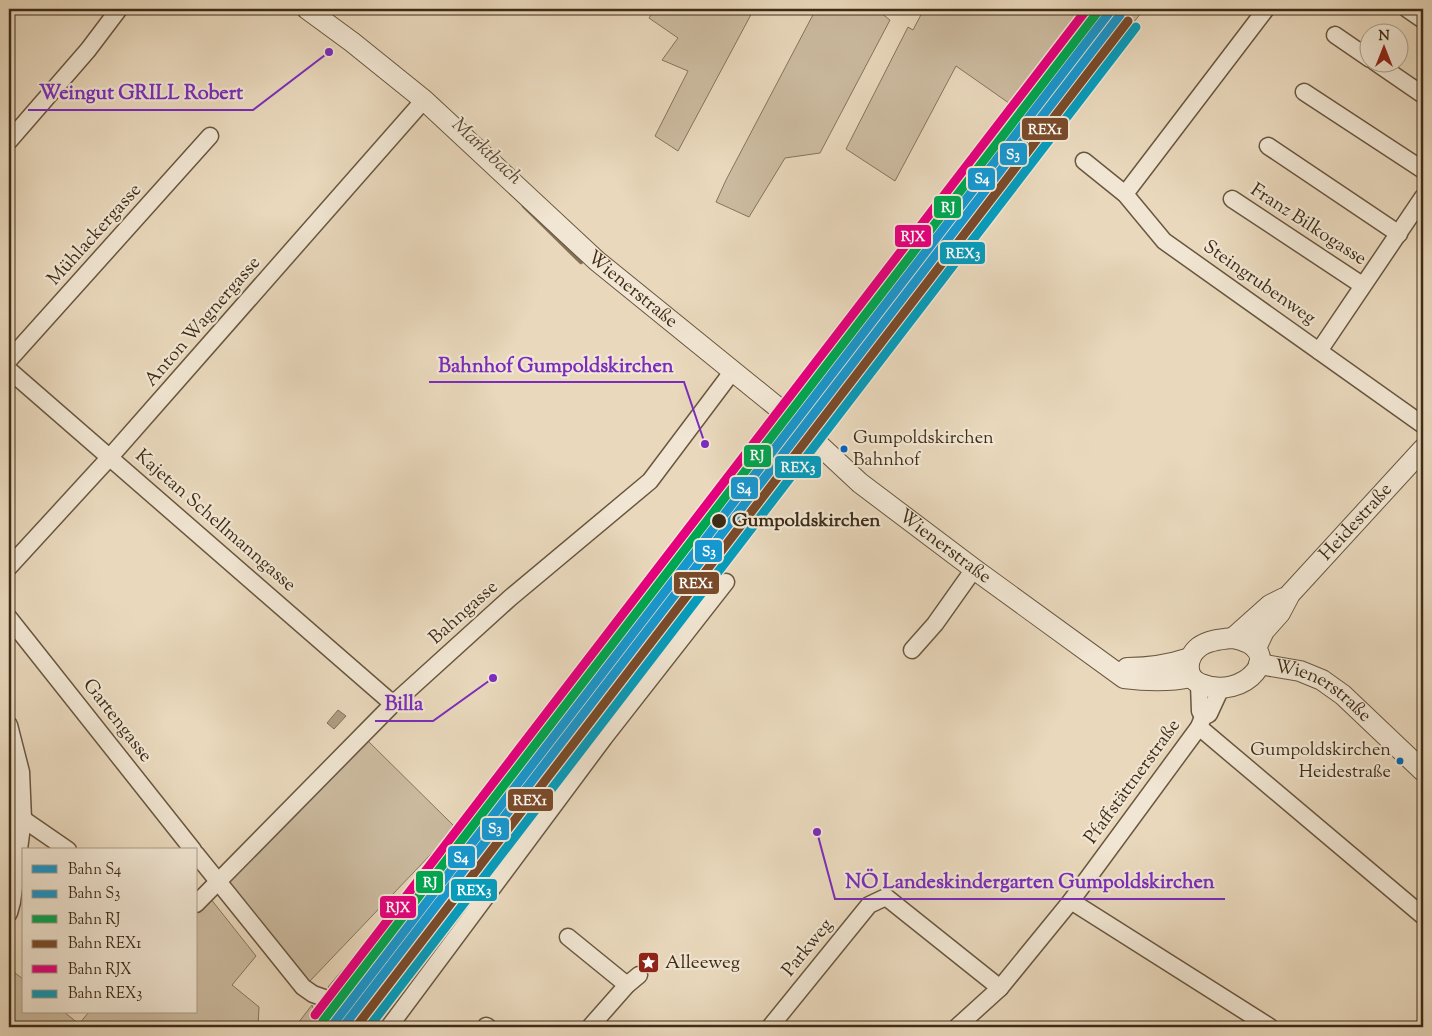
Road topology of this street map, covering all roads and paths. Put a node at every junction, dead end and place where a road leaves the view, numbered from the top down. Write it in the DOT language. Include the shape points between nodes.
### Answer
graph roads {
  1 [pos="119,9"];
  2 [pos="307,9"];
  3 [pos="1266,9"];
  4 [pos="1407,9"];
  5 [pos="1423,20"];
  6 [pos="1335,35"];
  7 [pos="1360,52"];
  8 [pos="1390,72"];
  9 [pos="1304,92"];
  10 [pos="1423,95"];
  11 [pos="421,104"];
  12 [pos="210,136"];
  13 [pos="9,141"];
  14 [pos="1268,146"];
  15 [pos="1084,161"];
  16 [pos="1423,170"];
  17 [pos="1125,194"];
  18 [pos="1423,197"];
  19 [pos="1232,199"];
  20 [pos="1399,234"];
  21 [pos="1362,285"];
  22 [pos="1319,350"];
  23 [pos="9,360"];
  24 [pos="9,370"];
  25 [pos="732,372"];
  26 [pos="1423,425"];
  27 [pos="1423,449"];
  28 [pos="110,457"];
  29 [pos="9,568"];
  30 [pos="974,569"];
  31 [pos="726,582"];
  32 [pos="1290,594"];
  33 [pos="9,618"];
  34 [pos="1233,638"];
  35 [pos="912,650"];
  36 [pos="1258,656"];
  37 [pos="1193,673"];
  38 [pos="1222,688"];
  39 [pos="393,704"];
  40 [pos="1201,722"];
  41 [pos="9,725"];
  42 [pos="1423,771"];
  43 [pos="23,819"];
  44 [pos="65,848"];
  45 [pos="191,848"];
  46 [pos="198,856"];
  47 [pos="218,881"];
  48 [pos="1071,901"];
  49 [pos="198,902"];
  50 [pos="9,913"];
  51 [pos="1423,916"];
  52 [pos="568,937"];
  53 [pos="1000,988"];
  54 [pos="330,1000"];
  55 [pos="389,1027"];
  56 [pos="590,1027"];
  57 [pos="770,1027"];
  58 [pos="958,1027"];
  59 [pos="1270,1027"];
  1 -- 13 [label="street"];
  2 -- 11 [label="street, Wienerstraße" via="352,42"];
  3 -- 17 [label="street"];
  4 -- 5 [label="street"];
  6 -- 7 [label="street"];
  8 -- 10 [label="street"];
  9 -- 16 [label="street"];
  11 -- 25 [label="street, Wienerstraße" via="597,261"];
  11 -- 28 [label="street, Anton Wagnergasse"];
  12 -- 23 [label="street, Mühlackergasse"];
  14 -- 20 [label="street"];
  15 -- 17 [label="street, Steingrubenweg"];
  17 -- 22 [label="street, Steingrubenweg" via="1164,241"];
  18 -- 20 [label="street, Franz Bilkogasse"];
  19 -- 21 [label="street, Franz Bilkogasse"];
  20 -- 21 [label="street, Franz Bilkogasse"];
  21 -- 22 [label="street, Franz Bilkogasse"];
  22 -- 26 [label="street, Steingrubenweg"];
  24 -- 28 [label="street, Kajetan Schellmanngasse"];
  25 -- 30 [label="street, Wienerstraße" via="787,415 860,483"];
  25 -- 39 [label="street, Bahngasse" via="650,481 510,598"];
  27 -- 32 [label="street, Heidestraße"];
  28 -- 29 [label="street, Anton Wagnergasse"];
  28 -- 39 [label="street, Kajetan Schellmanngasse"];
  30 -- 35 [label="street"];
  30 -- 37 [label="street, Wienerstraße" via="1124,678 1172,681"];
  31 -- 55 [label="street" via="604,738"];
  32 -- 34 [label="street, Heidestraße" via="1270,605"];
  32 -- 36 [label="street, Heidestraße" via="1280,613 1264,631"];
  33 -- 45 [label="street, Gartengasse"];
  34 -- 36 [label="street, Wienerstraße" via="1245,641"];
  34 -- 37 [label="street, Wienerstraße" via="1200,647"];
  36 -- 38 [label="street, Wienerstraße" via="1254,675 1241,684"];
  36 -- 42 [label="street, Wienerstraße" via="1322,680 1343,695"];
  37 -- 38 [label="street, Wienerstraße" via="1211,688"];
  37 -- 40 [label="street, Pfaffstättnerstraße"];
  38 -- 40 [label="street, Pfaffstättnerstraße" via="1209,714"];
  39 -- 47 [label="street, Bahngasse"];
  40 -- 48 [label="street, Pfaffstättnerstraße"];
  40 -- 51 [label="street"];
  41 -- 43 [label="street" via="21,772"];
  43 -- 44 [label="street"];
  43 -- 50 [label="street"];
  46 -- 47 [label="street"];
  47 -- 49 [label="street, Bahngasse"];
  47 -- 54 [label="street" via="303,987"];
  48 -- 53 [label="street, Pfaffstättnerstraße"];
  48 -- 59 [label="street"];
  52 -- 56 [label="street" via="633,980"];
  53 -- 57 [label="street, Parkweg" via="886,897 869,905"];
  53 -- 58 [label="street, Pfaffstättnerstraße"];
}
